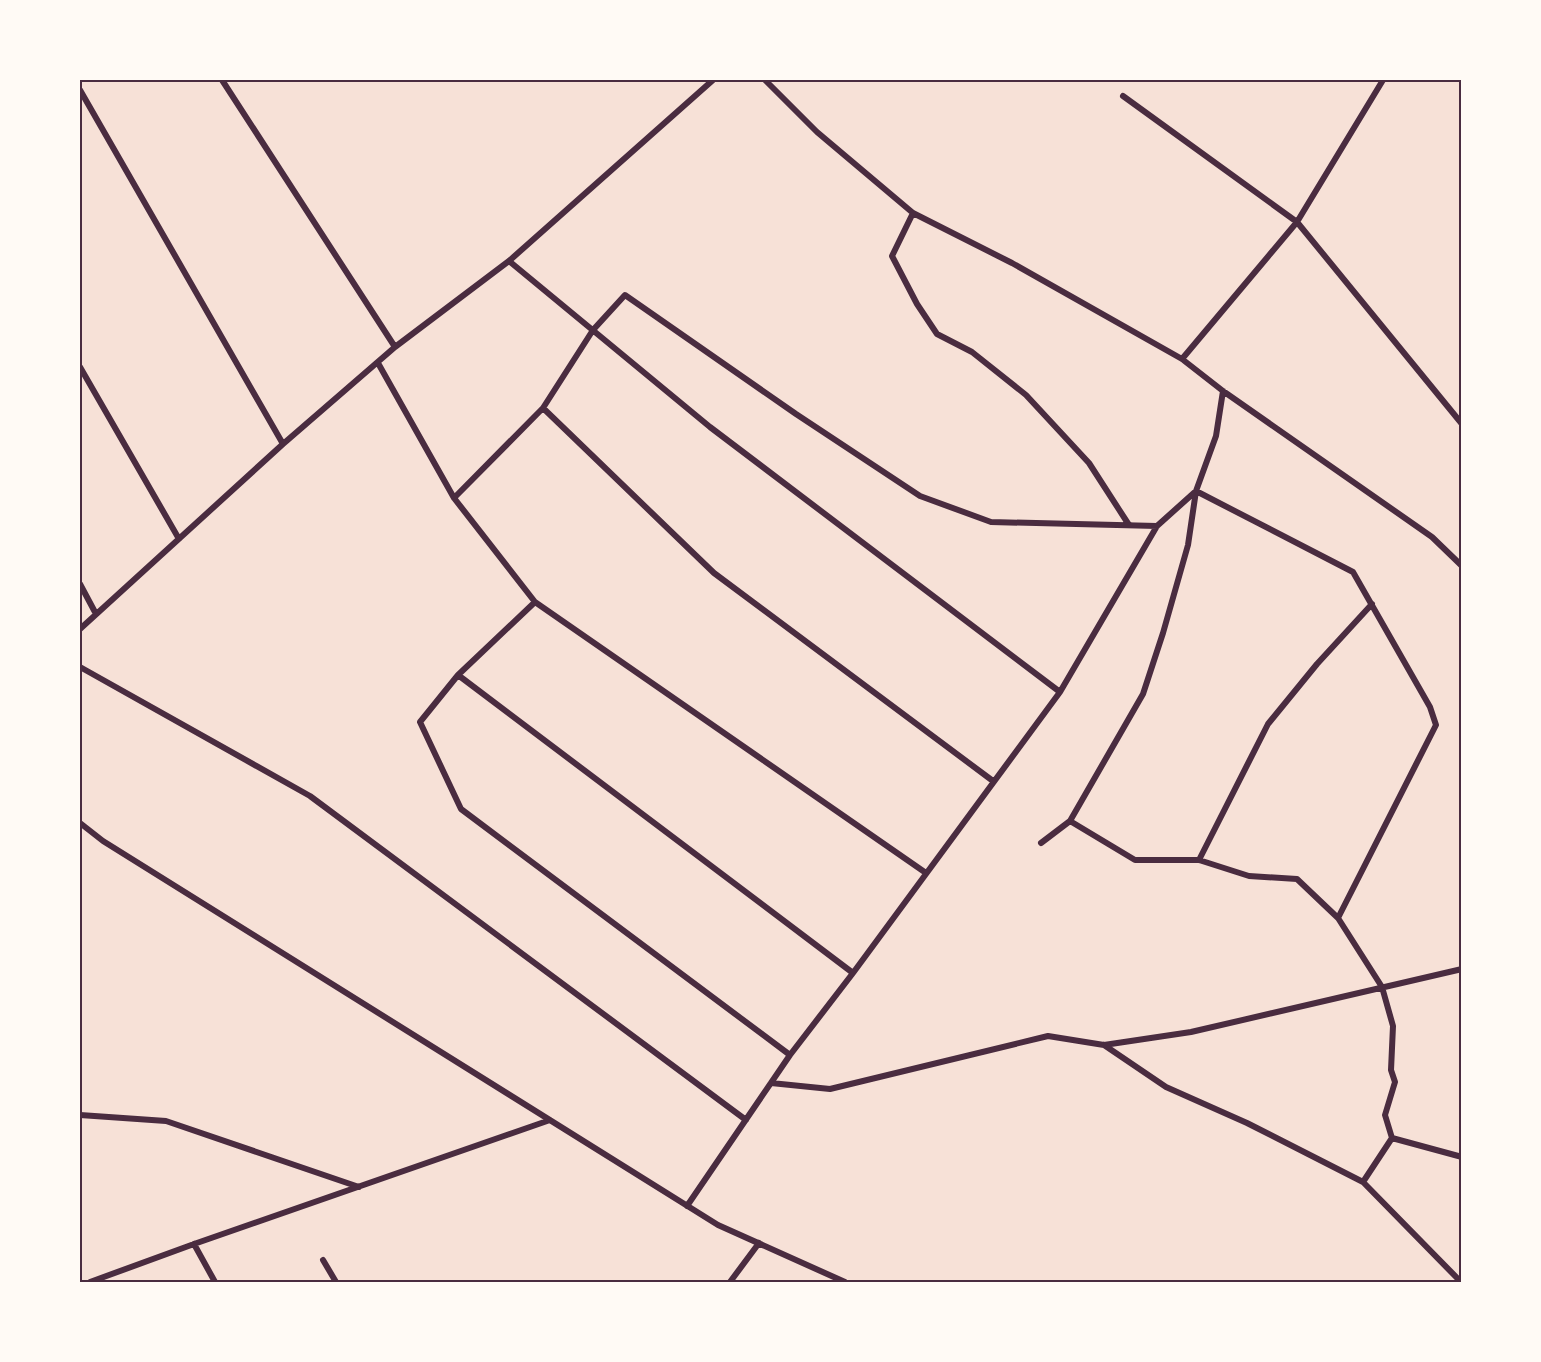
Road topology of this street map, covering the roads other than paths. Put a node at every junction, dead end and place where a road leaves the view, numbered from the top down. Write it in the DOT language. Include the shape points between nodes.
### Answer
graph roads {
  1 [pos="222,80"];
  2 [pos="713,80"];
  3 [pos="765,80"];
  4 [pos="1383,80"];
  5 [pos="80,90"];
  6 [pos="1123,96"];
  7 [pos="913,213"];
  8 [pos="1297,222"];
  9 [pos="508,261"];
  10 [pos="593,330"];
  11 [pos="395,347"];
  12 [pos="1182,359"];
  13 [pos="378,363"];
  14 [pos="80,367"];
  15 [pos="1223,391"];
  16 [pos="543,408"];
  17 [pos="1461,424"];
  18 [pos="283,444"];
  19 [pos="1196,491"];
  20 [pos="454,498"];
  21 [pos="1129,525"];
  22 [pos="1157,526"];
  23 [pos="179,539"];
  24 [pos="1461,566"];
  25 [pos="80,584"];
  26 [pos="535,602"];
  27 [pos="1372,604"];
  28 [pos="96,614"];
  29 [pos="80,629"];
  30 [pos="80,667"];
  31 [pos="458,675"];
  32 [pos="1060,692"];
  33 [pos="993,781"];
  34 [pos="1070,821"];
  35 [pos="80,824"];
  36 [pos="1041,843"];
  37 [pos="1199,860"];
  38 [pos="926,873"];
  39 [pos="1338,918"];
  40 [pos="1461,969"];
  41 [pos="853,973"];
  42 [pos="1382,987"];
  43 [pos="1104,1044"];
  44 [pos="790,1055"];
  45 [pos="771,1083"];
  46 [pos="80,1115"];
  47 [pos="550,1120"];
  48 [pos="746,1120"];
  49 [pos="1392,1138"];
  50 [pos="1461,1157"];
  51 [pos="1363,1182"];
  52 [pos="359,1187"];
  53 [pos="687,1206"];
  54 [pos="759,1243"];
  55 [pos="194,1244"];
  56 [pos="324,1260"];
  57 [pos="92,1282"];
  58 [pos="215,1282"];
  59 [pos="336,1282"];
  60 [pos="730,1282"];
  61 [pos="845,1282"];
  62 [pos="1461,1282"];
  1 -- 11 [label="street"];
  2 -- 9 [label="street"];
  3 -- 7 [label="street" via="817,132"];
  4 -- 8 [label="street"];
  5 -- 18 [label="street"];
  6 -- 8 [label="street"];
  7 -- 12 [label="street" via="1012,263"];
  7 -- 21 [label="street" via="892,256 937,334 972,352 1026,395 1089,462"];
  8 -- 12 [label="street"];
  8 -- 17 [label="street"];
  9 -- 10 [label="street"];
  9 -- 11 [label="street"];
  10 -- 16 [label="street"];
  10 -- 21 [label="street" via="625,295 920,496 991,522"];
  10 -- 32 [label="street" via="710,427"];
  11 -- 13 [label="street"];
  12 -- 15 [label="street"];
  13 -- 18 [label="street"];
  13 -- 20 [label="street"];
  14 -- 23 [label="street"];
  15 -- 19 [label="street" via="1216,436"];
  15 -- 24 [label="street" via="1432,537"];
  16 -- 20 [label="street"];
  16 -- 33 [label="street" via="714,573"];
  18 -- 23 [label="street"];
  19 -- 22 [label="street"];
  19 -- 27 [label="street" via="1353,572"];
  19 -- 34 [label="street" via="1188,545 1143,694"];
  20 -- 26 [label="street"];
  21 -- 22 [label="street"];
  22 -- 32 [label="street"];
  23 -- 28 [label="street"];
  25 -- 28 [label="street"];
  26 -- 31 [label="street"];
  26 -- 38 [label="street"];
  27 -- 37 [label="street" via="1268,724"];
  27 -- 39 [label="street" via="1430,707 1436,725"];
  28 -- 29 [label="street"];
  30 -- 48 [label="street" via="310,796"];
  31 -- 41 [label="street"];
  31 -- 44 [label="street" via="420,722 461,809"];
  32 -- 33 [label="street"];
  33 -- 38 [label="street"];
  34 -- 36 [label="street"];
  34 -- 37 [label="street" via="1135,860"];
  35 -- 47 [label="street"];
  37 -- 39 [label="street" via="1249,876 1297,879"];
  38 -- 41 [label="street"];
  39 -- 42 [label="street"];
  40 -- 42 [label="street"];
  41 -- 44 [label="street"];
  42 -- 43 [label="street" via="1191,1032"];
  42 -- 49 [label="street" via="1393,1026 1391,1070 1395,1082 1385,1115"];
  43 -- 45 [label="street" via="1048,1036 830,1089"];
  43 -- 51 [label="street" via="1166,1087"];
  44 -- 45 [label="street"];
  45 -- 48 [label="street"];
  46 -- 52 [label="street" via="166,1121"];
  47 -- 52 [label="street"];
  47 -- 53 [label="street"];
  48 -- 53 [label="street"];
  49 -- 50 [label="street"];
  49 -- 51 [label="street"];
  51 -- 62 [label="street"];
  52 -- 55 [label="street"];
  53 -- 54 [label="street"];
  54 -- 60 [label="street"];
  54 -- 61 [label="street"];
  55 -- 57 [label="street"];
  55 -- 58 [label="street"];
  56 -- 59 [label="street"];
}
